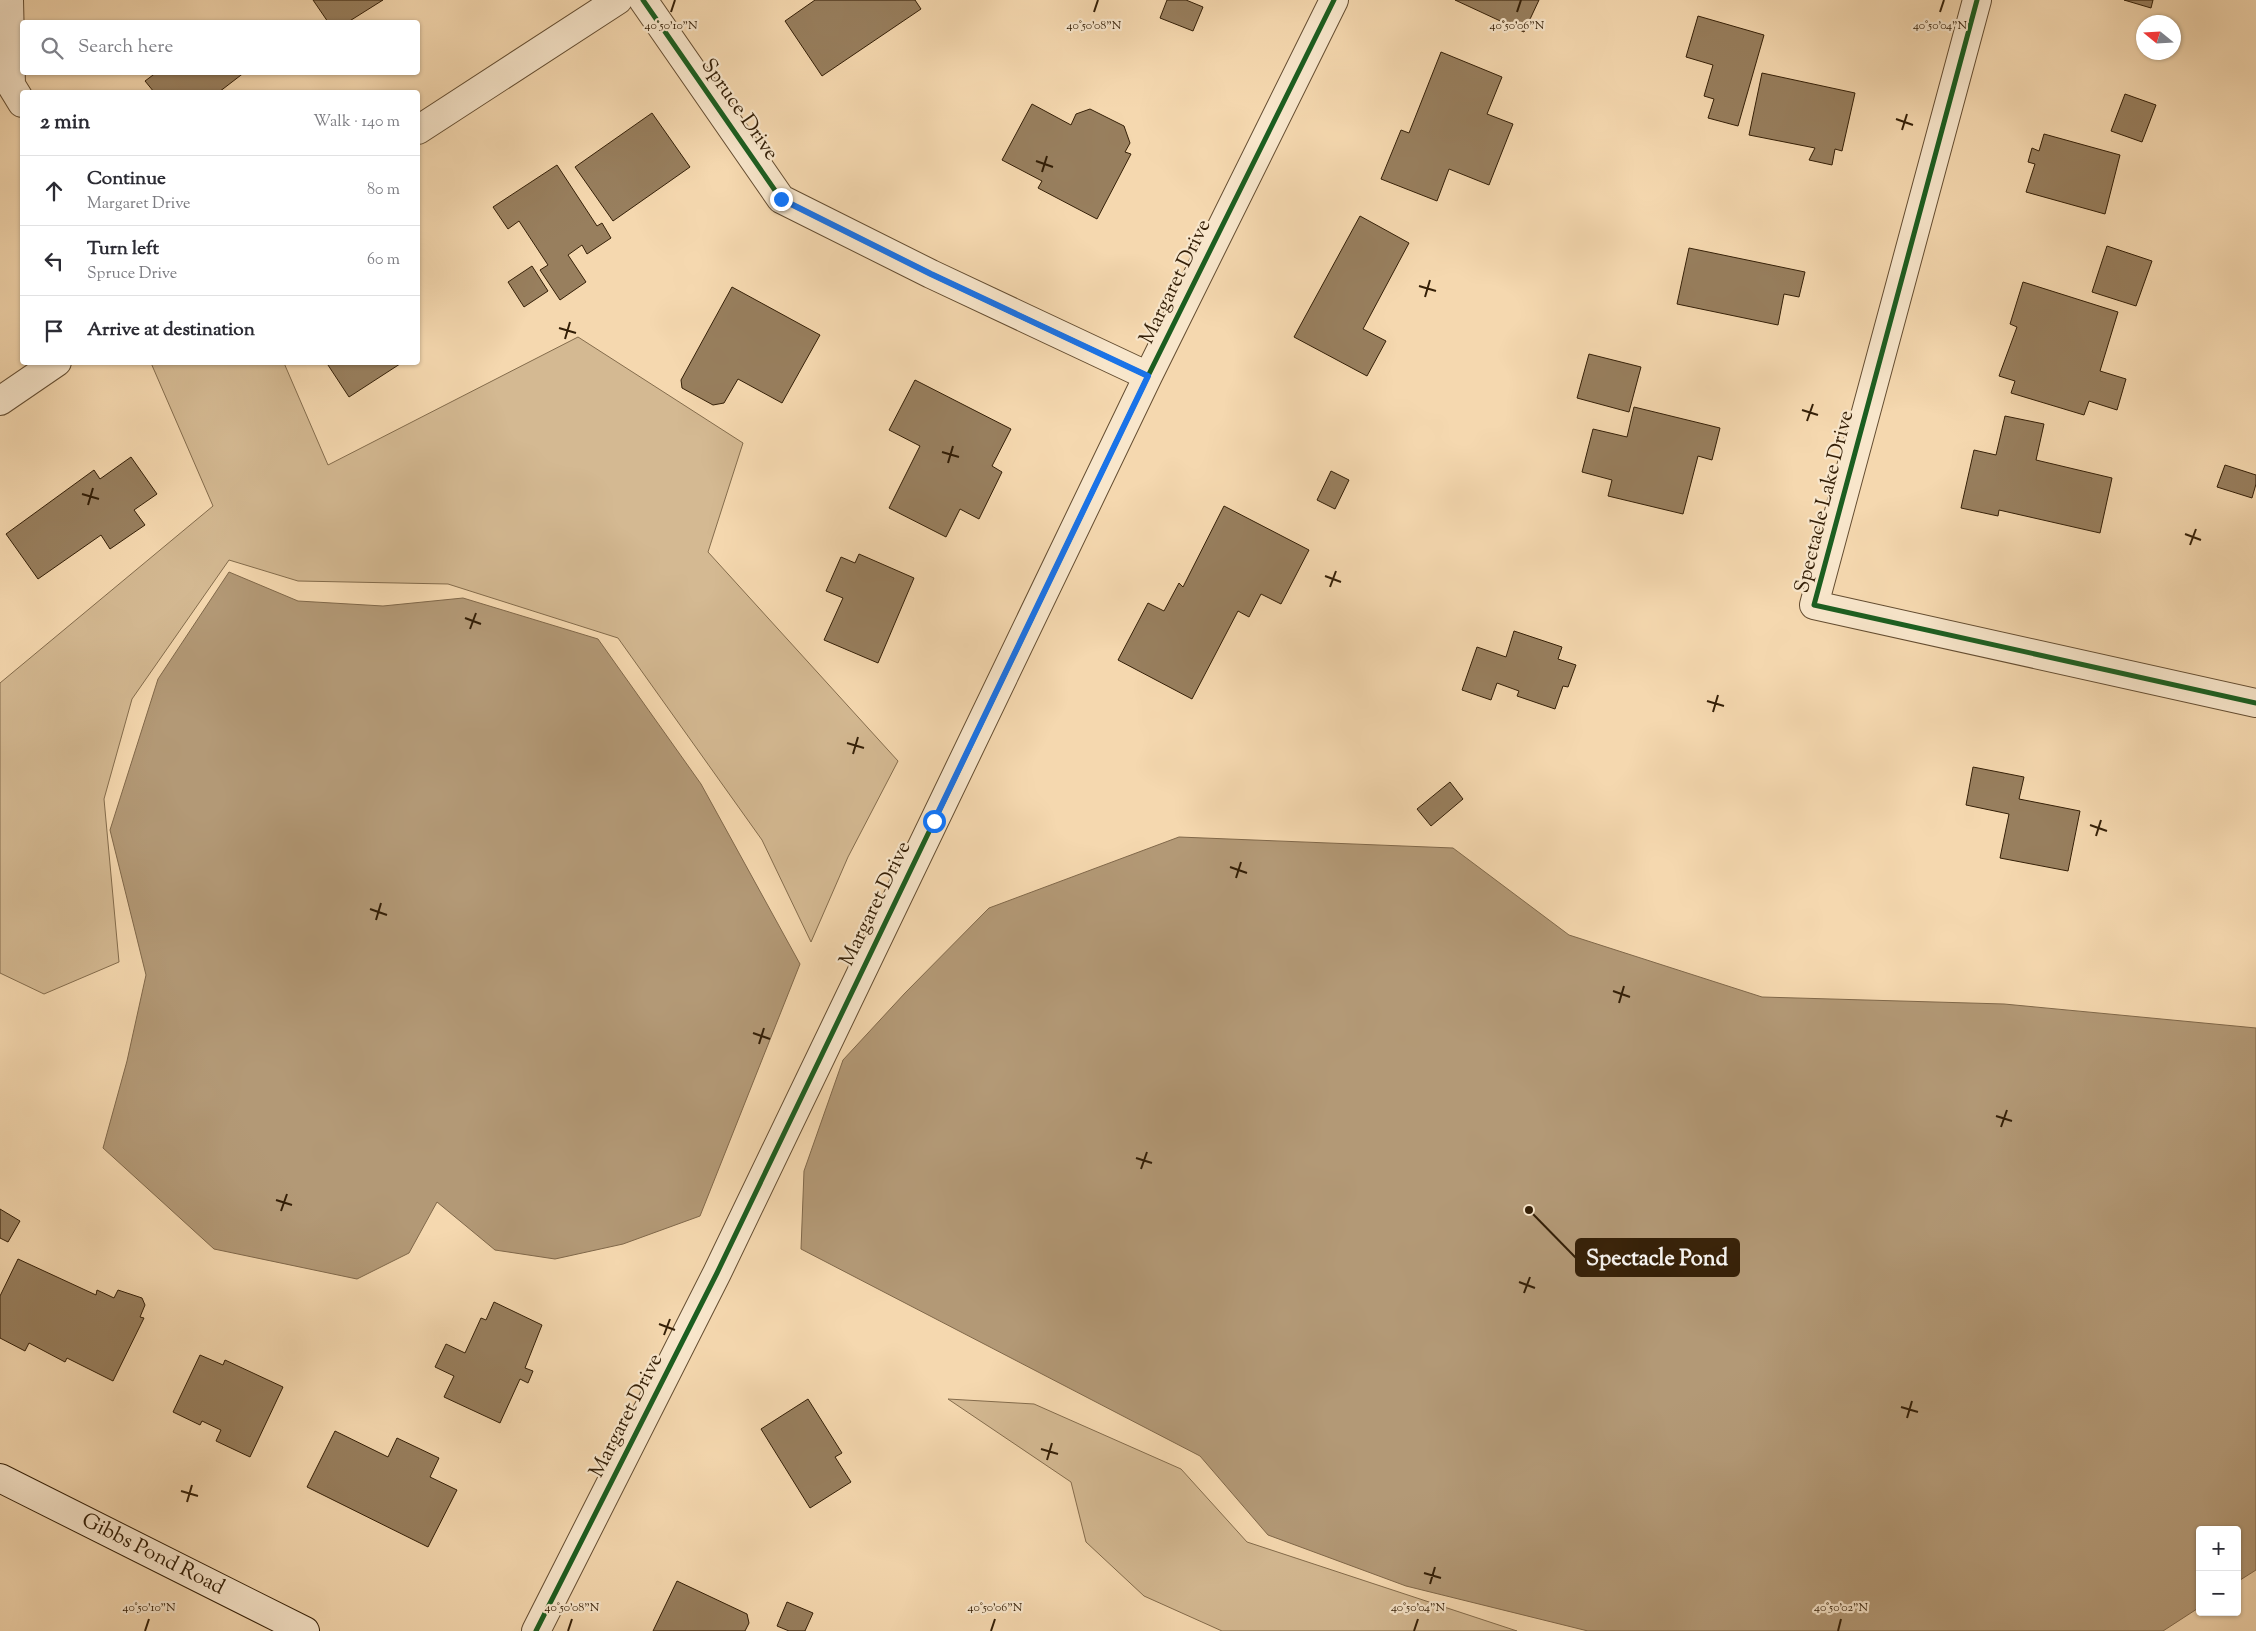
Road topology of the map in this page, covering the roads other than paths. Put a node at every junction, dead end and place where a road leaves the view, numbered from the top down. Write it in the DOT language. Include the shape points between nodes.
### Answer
graph roads {
  1 [pos="9,0"];
  2 [pos="618,0"];
  3 [pos="643,0"];
  4 [pos="1334,0"];
  5 [pos="1978,0"];
  6 [pos="20,100"];
  7 [pos="420,129"];
  8 [pos="53,365"];
  9 [pos="1148,376"];
  10 [pos="0,401"];
  11 [pos="2256,703"];
  12 [pos="0,1478"];
  13 [pos="305,1631"];
  14 [pos="536,1631"];
  1 -- 6 [label="street" via="11,85"];
  2 -- 7 [label="street"];
  3 -- 9 [label="street, Spruce Drive" via="781,199"];
  4 -- 9 [label="street, Margaret Drive"];
  5 -- 11 [label="street, Spectacle Lake Drive" via="1814,605"];
  8 -- 10 [label="street"];
  9 -- 14 [label="street, Margaret Drive" via="717,1273"];
  12 -- 13 [label="street, Gibbs Pond Road"];
}
